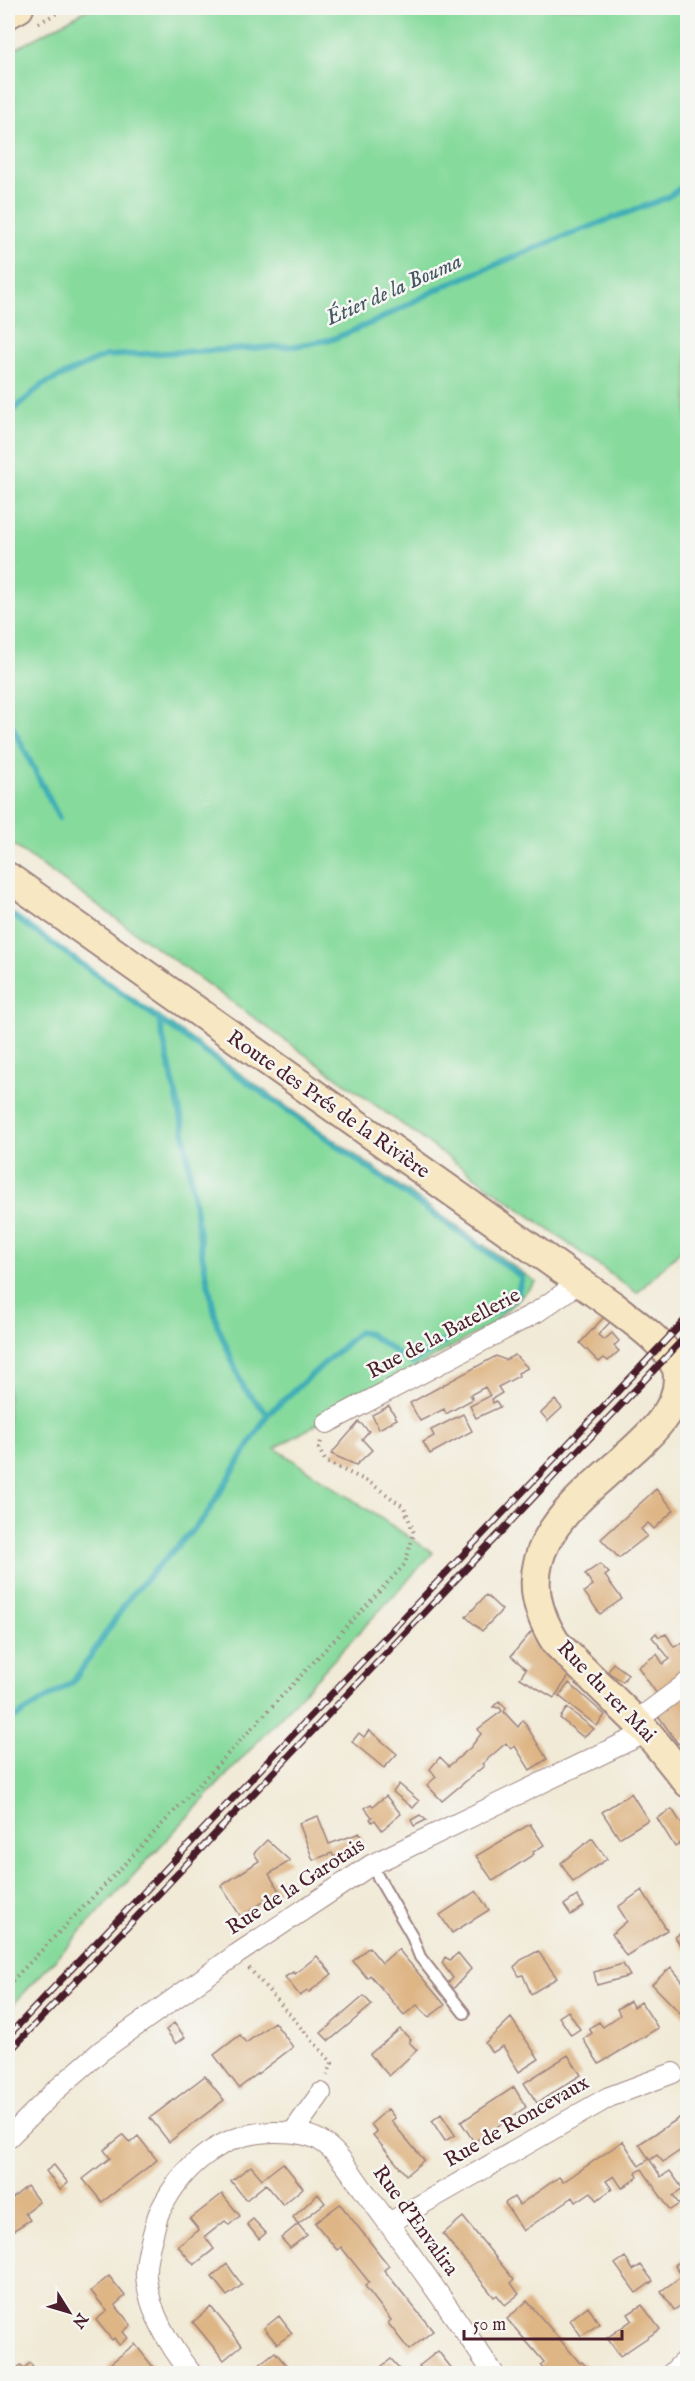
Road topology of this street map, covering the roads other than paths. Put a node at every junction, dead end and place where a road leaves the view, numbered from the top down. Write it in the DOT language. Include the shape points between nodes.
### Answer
graph roads {
  1 [pos="19,8"];
  2 [pos="8,14"];
  3 [pos="8,877"];
  4 [pos="580,1282"];
  5 [pos="684,1374"];
  6 [pos="327,1423"];
  7 [pos="687,1682"];
  8 [pos="642,1727"];
  9 [pos="687,1780"];
  10 [pos="371,1865"];
  11 [pos="464,2013"];
  12 [pos="673,2073"];
  13 [pos="321,2093"];
  14 [pos="293,2132"];
  15 [pos="8,2138"];
  16 [pos="389,2223"];
  17 [pos="687,2357"];
  18 [pos="192,2373"];
  19 [pos="494,2373"];
  20 [pos="671,2373"];
  1 -- 2 [label="street"];
  3 -- 4 [label="street, Route des Prés de la Rivière"];
  4 -- 5 [label="street, Route des Prés de la Rivière" via="648,1335"];
  4 -- 6 [label="street, Rue de la Batellerie" via="537,1312"];
  5 -- 8 [label="street, Rue du 1er Mai" via="675,1415 550,1540 541,1560 537,1587 546,1628 556,1643"];
  7 -- 8 [label="street, Rue de la Garotais"];
  8 -- 9 [label="street, Rue du 1er Mai"];
  8 -- 10 [label="street, Rue de la Garotais"];
  10 -- 11 [label="lane" via="420,1957"];
  10 -- 15 [label="street, Rue de la Garotais" via="101,2051"];
  12 -- 16 [label="street, Rue de Roncevaux" via="609,2097"];
  13 -- 14 [label="street"];
  14 -- 16 [label="street, Rue d'Envalira" via="320,2140 338,2156"];
  14 -- 18 [label="street" via="268,2132 226,2141 198,2159 160,2211 146,2275 154,2314 176,2354"];
  16 -- 19 [label="street, Rue d'Envalira"];
  17 -- 20 [label="street"];
}
